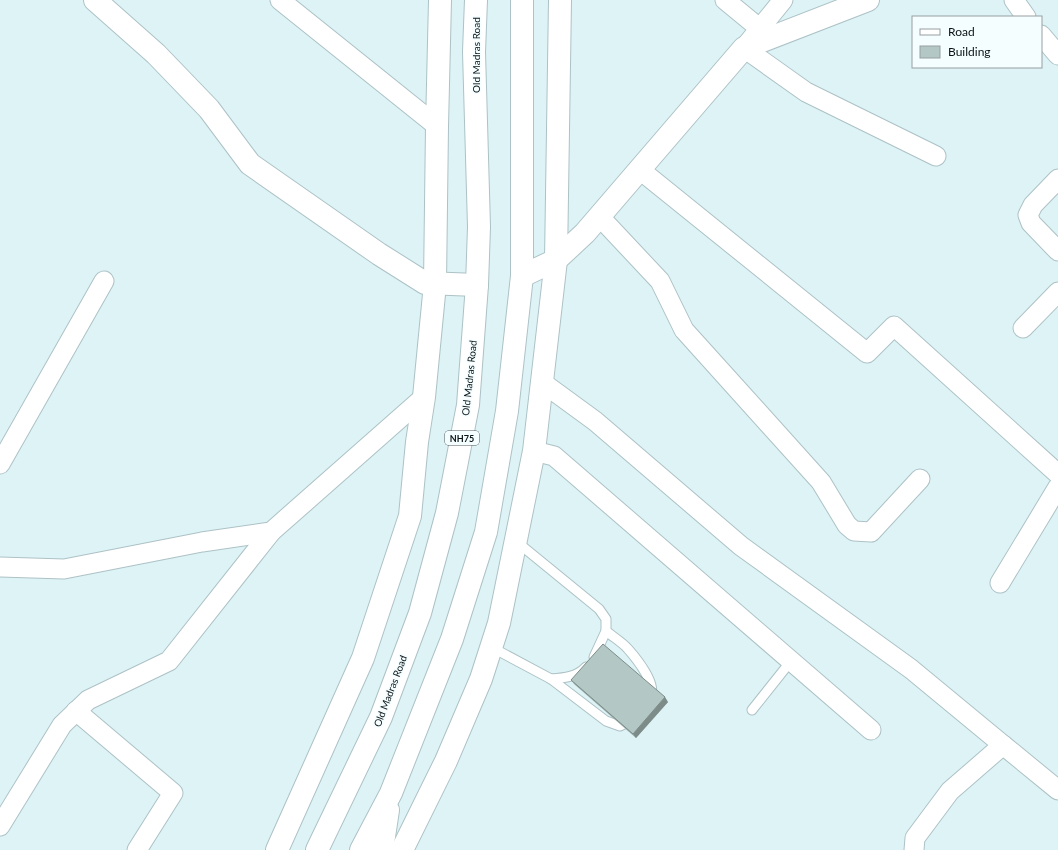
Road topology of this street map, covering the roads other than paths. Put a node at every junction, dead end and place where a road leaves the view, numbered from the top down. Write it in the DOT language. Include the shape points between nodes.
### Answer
graph roads {
  1 [pos="95,0"];
  2 [pos="280,0"];
  3 [pos="440,0"];
  4 [pos="476,0"];
  5 [pos="522,0"];
  6 [pos="560,0"];
  7 [pos="725,0"];
  8 [pos="783,0"];
  9 [pos="868,0"];
  10 [pos="1014,0"];
  11 [pos="1025,16"];
  12 [pos="759,28"];
  13 [pos="1042,36"];
  14 [pos="744,48"];
  15 [pos="1058,55"];
  16 [pos="437,126"];
  17 [pos="936,156"];
  18 [pos="639,169"];
  19 [pos="1058,179"];
  20 [pos="599,216"];
  21 [pos="1058,251"];
  22 [pos="556,260"];
  23 [pos="522,276"];
  24 [pos="104,281"];
  25 [pos="435,284"];
  26 [pos="477,285"];
  27 [pos="1058,292"];
  28 [pos="1023,328"];
  29 [pos="543,383"];
  30 [pos="424,397"];
  31 [pos="534,451"];
  32 [pos="0,464"];
  33 [pos="1058,474"];
  34 [pos="920,479"];
  35 [pos="1058,487"];
  36 [pos="270,532"];
  37 [pos="516,541"];
  38 [pos="0,567"];
  39 [pos="1000,583"];
  40 [pos="606,631"];
  41 [pos="491,647"];
  42 [pos="791,661"];
  43 [pos="551,679"];
  44 [pos="646,704"];
  45 [pos="752,710"];
  46 [pos="76,711"];
  47 [pos="638,713"];
  48 [pos="871,730"];
  49 [pos="1003,745"];
  50 [pos="1058,790"];
  51 [pos="391,793"];
  52 [pos="0,826"];
  53 [pos="137,850"];
  54 [pos="277,850"];
  55 [pos="317,850"];
  56 [pos="361,850"];
  57 [pos="382,850"];
  58 [pos="402,850"];
  59 [pos="914,850"];
  1 -- 25 [label="main road" via="156,54 203,104 250,164 379,254 425,283"];
  2 -- 16 [label="street"];
  3 -- 16 [label="main road"];
  4 -- 26 [label="main road, Old Madras Road / NH75" via="474,52 479,227"];
  5 -- 23 [label="main road"];
  6 -- 22 [label="main road"];
  7 -- 12 [label="street"];
  8 -- 12 [label="street"];
  9 -- 14 [label="main road"];
  10 -- 11 [label="street"];
  12 -- 14 [label="street"];
  13 -- 15 [label="street"];
  14 -- 17 [label="street" via="806,92"];
  14 -- 18 [label="main road"];
  16 -- 25 [label="main road"];
  18 -- 20 [label="main road"];
  18 -- 33 [label="street" via="867,353 894,326"];
  19 -- 21 [label="street" via="1028,215 1031,223"];
  20 -- 22 [label="main road"];
  20 -- 34 [label="street" via="660,281 684,330 820,482 854,532 871,532"];
  22 -- 23 [label="main road"];
  22 -- 29 [label="main road"];
  23 -- 51 [label="main road" via="507,411 486,532 452,639"];
  24 -- 32 [label="street"];
  25 -- 26 [label="main road"];
  25 -- 30 [label="main road"];
  26 -- 55 [label="main road, Old Madras Road / NH75" via="468,405 447,513 420,613 381,717"];
  27 -- 28 [label="street"];
  29 -- 31 [label="main road"];
  29 -- 49 [label="street" via="594,422 741,546 911,669"];
  30 -- 36 [label="street"];
  30 -- 54 [label="main road" via="410,516 363,658"];
  31 -- 37 [label="main road"];
  31 -- 42 [label="street" via="554,456"];
  35 -- 39 [label="street"];
  36 -- 38 [label="street" via="202,542 64,570"];
  36 -- 46 [label="street" via="169,661 88,700"];
  37 -- 40 [label="lane" via="599,609 606,619"];
  37 -- 41 [label="main road" via="499,623"];
  40 -- 43 [label="lane" via="596,656 582,671 566,678"];
  40 -- 44 [label="lane" via="628,649 649,678 652,694"];
  41 -- 43 [label="lane"];
  41 -- 58 [label="main road" via="481,679 446,762"];
  42 -- 45 [label="lane"];
  42 -- 48 [label="street"];
  43 -- 47 [label="lane" via="606,720 620,726 630,722"];
  46 -- 52 [label="street" via="62,725"];
  46 -- 53 [label="street" via="173,793"];
  49 -- 50 [label="street"];
  49 -- 59 [label="street" via="950,791 915,838"];
  51 -- 56 [label="main road"];
  51 -- 57 [label="main road"];
}
